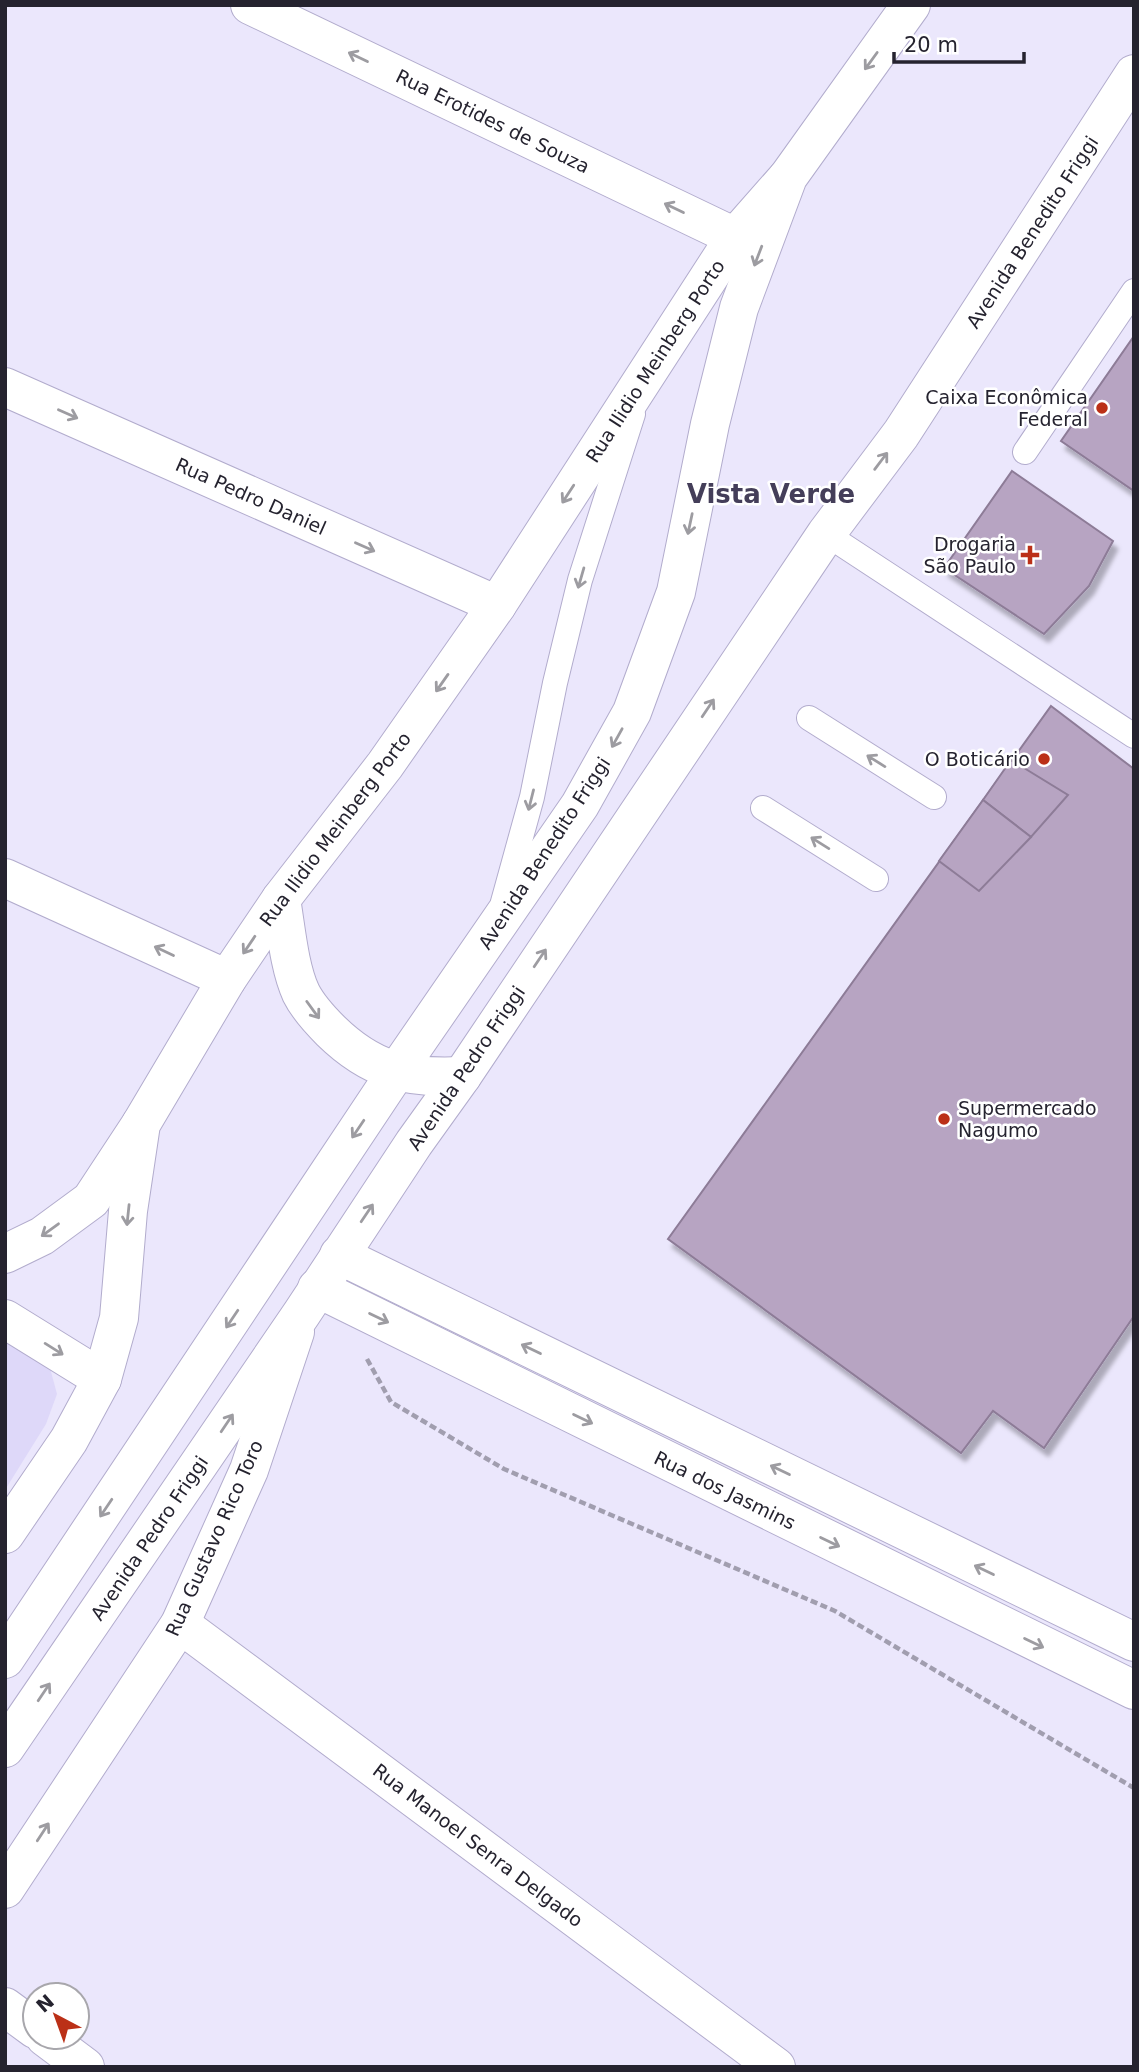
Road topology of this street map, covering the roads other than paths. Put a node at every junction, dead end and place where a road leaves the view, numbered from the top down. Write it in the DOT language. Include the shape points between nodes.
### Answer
graph roads {
  1 [pos="250,5"];
  2 [pos="911,5"];
  3 [pos="1130,87"];
  4 [pos="789,177"];
  5 [pos="735,237"];
  6 [pos="1134,291"];
  7 [pos="646,373"];
  8 [pos="5,387"];
  9 [pos="930,390"];
  10 [pos="1025,452"];
  11 [pos="826,534"];
  12 [pos="496,605"];
  13 [pos="809,718"];
  14 [pos="1134,736"];
  15 [pos="934,797"];
  16 [pos="763,808"];
  17 [pos="5,878"];
  18 [pos="876,879"];
  19 [pos="281,899"];
  20 [pos="494,932"];
  21 [pos="227,979"];
  22 [pos="396,1072"];
  23 [pos="462,1076"];
  24 [pos="141,1124"];
  25 [pos="5,1254"];
  26 [pos="339,1255"];
  27 [pos="310,1300"];
  28 [pos="5,1319"];
  29 [pos="102,1380"];
  30 [pos="5,1534"];
  31 [pos="180,1624"];
  32 [pos="1134,1642"];
  33 [pos="5,1660"];
  34 [pos="1134,1690"];
  35 [pos="5,1748"];
  36 [pos="5,1889"];
  37 [pos="5,2007"];
  38 [pos="21,2019"];
  39 [pos="64,2051"];
  40 [pos="85,2067"];
  41 [pos="776,2067"];
  5 -- 1 [label="main road, Rua Erotides de Souza, one-way"];
  2 -- 4 [label="main road, Avenida Benedito Friggi, one-way"];
  3 -- 9 [label="main road, Avenida Benedito Friggi"];
  4 -- 5 [label="main road, Rua Ilidio Meinberg Porto"];
  4 -- 20 [label="main road, Avenida Benedito Friggi, one-way" via="739,308 676,592 632,712 580,805"];
  5 -- 7 [label="main road, Rua Ilidio Meinberg Porto"];
  6 -- 10 [label="lane"];
  7 -- 12 [label="main road, Rua Ilidio Meinberg Porto, one-way"];
  7 -- 20 [label="lane, one-way" via="580,580 532,797"];
  8 -- 12 [label="main road, Rua Pedro Daniel, one-way"];
  11 -- 9 [label="main road, Avenida Pedro Friggi, one-way"];
  11 -- 14 [label="lane"];
  23 -- 11 [label="main road, Avenida Pedro Friggi, one-way"];
  12 -- 19 [label="main road, Rua Ilidio Meinberg Porto, one-way" via="385,765"];
  15 -- 13 [label="lane, one-way"];
  18 -- 16 [label="lane, one-way"];
  21 -- 17 [label="main road, one-way"];
  19 -- 21 [label="main road, Rua Ilidio Meinberg Porto, one-way"];
  19 -- 22 [label="main road, one-way" via="301,993 318,1018 350,1049 374,1065"];
  20 -- 22 [label="main road, Avenida Benedito Friggi"];
  21 -- 24 [label="main road, Rua Ilidio Meinberg Porto"];
  22 -- 23 [label="main road"];
  22 -- 33 [label="main road, one-way"];
  26 -- 23 [label="main road, Avenida Pedro Friggi, one-way"];
  24 -- 25 [label="main road, one-way" via="90,1200 43,1236"];
  24 -- 29 [label="main road, Rua Ilidio Meinberg Porto, one-way" via="119,1318"];
  26 -- 27 [label="main road, Avenida Pedro Friggi"];
  32 -- 26 [label="main road, one-way"];
  27 -- 31 [label="main road, Rua Gustavo Rico Toro" via="249,1471"];
  27 -- 34 [label="main road, Rua dos Jasmins, one-way" via="376,1317"];
  35 -- 27 [label="main road, Avenida Pedro Friggi, one-way"];
  28 -- 29 [label="main road, one-way"];
  29 -- 30 [label="main road, Rua Ilidio Meinberg Porto" via="69,1440"];
  36 -- 31 [label="main road, Rua Gustavo Rico Toro, one-way"];
  31 -- 41 [label="main road, Rua Manoel Senra Delgado"];
  37 -- 38 [label="main road"];
  39 -- 40 [label="main road"];
}
